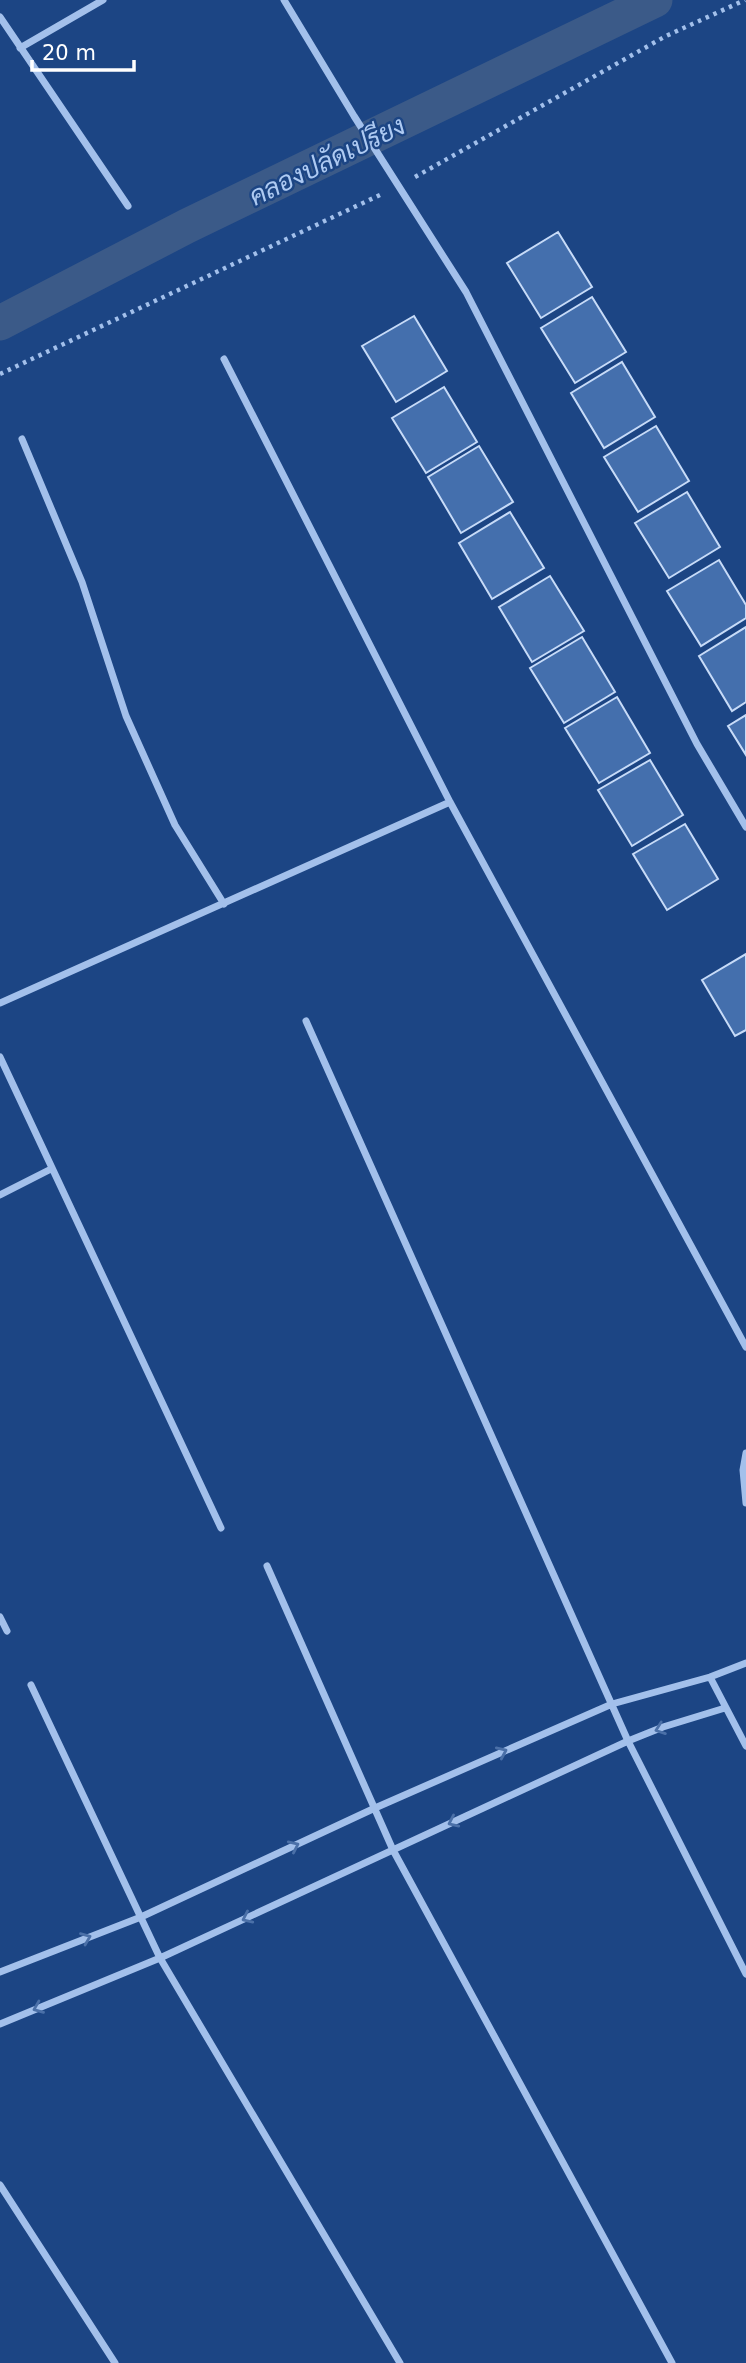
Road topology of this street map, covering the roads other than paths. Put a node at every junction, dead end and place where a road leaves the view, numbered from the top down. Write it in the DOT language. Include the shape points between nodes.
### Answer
graph roads {
  1 [pos="103,0"];
  2 [pos="284,0"];
  3 [pos="0,17"];
  4 [pos="20,48"];
  5 [pos="128,206"];
  6 [pos="224,359"];
  7 [pos="22,439"];
  8 [pos="450,802"];
  9 [pos="746,827"];
  10 [pos="224,904"];
  11 [pos="0,1003"];
  12 [pos="306,1021"];
  13 [pos="0,1057"];
  14 [pos="51,1169"];
  15 [pos="0,1195"];
  16 [pos="746,1347"];
  17 [pos="746,1453"];
  18 [pos="746,1503"];
  19 [pos="221,1528"];
  20 [pos="268,1566"];
  21 [pos="0,1617"];
  22 [pos="7,1631"];
  23 [pos="746,1663"];
  24 [pos="710,1677"];
  25 [pos="31,1685"];
  26 [pos="612,1704"];
  27 [pos="725,1708"];
  28 [pos="628,1741"];
  29 [pos="746,1746"];
  30 [pos="375,1808"];
  31 [pos="393,1850"];
  32 [pos="141,1916"];
  33 [pos="160,1958"];
  34 [pos="0,1972"];
  35 [pos="746,1974"];
  36 [pos="0,2024"];
  37 [pos="0,2185"];
  38 [pos="115,2363"];
  39 [pos="400,2363"];
  40 [pos="672,2363"];
  1 -- 4 [label="street"];
  2 -- 9 [label="street" via="466,292 697,744"];
  3 -- 4 [label="street"];
  4 -- 5 [label="street"];
  6 -- 8 [label="street"];
  7 -- 10 [label="street" via="82,582 126,716 176,825"];
  8 -- 10 [label="street"];
  8 -- 16 [label="street"];
  10 -- 11 [label="street"];
  12 -- 26 [label="street"];
  13 -- 14 [label="street"];
  14 -- 15 [label="street"];
  14 -- 19 [label="street"];
  17 -- 18 [label="street"];
  20 -- 30 [label="street"];
  21 -- 22 [label="street"];
  23 -- 24 [label="street"];
  24 -- 26 [label="street"];
  24 -- 27 [label="street"];
  25 -- 32 [label="street"];
  26 -- 28 [label="street"];
  30 -- 26 [label="street, one-way"];
  27 -- 28 [label="street, one-way"];
  27 -- 29 [label="street"];
  28 -- 31 [label="street, one-way"];
  28 -- 35 [label="street"];
  30 -- 31 [label="street"];
  32 -- 30 [label="street, one-way"];
  31 -- 33 [label="street, one-way"];
  31 -- 40 [label="street"];
  32 -- 33 [label="street"];
  34 -- 32 [label="street, one-way"];
  33 -- 36 [label="street, one-way"];
  33 -- 39 [label="street"];
  37 -- 38 [label="street"];
}
